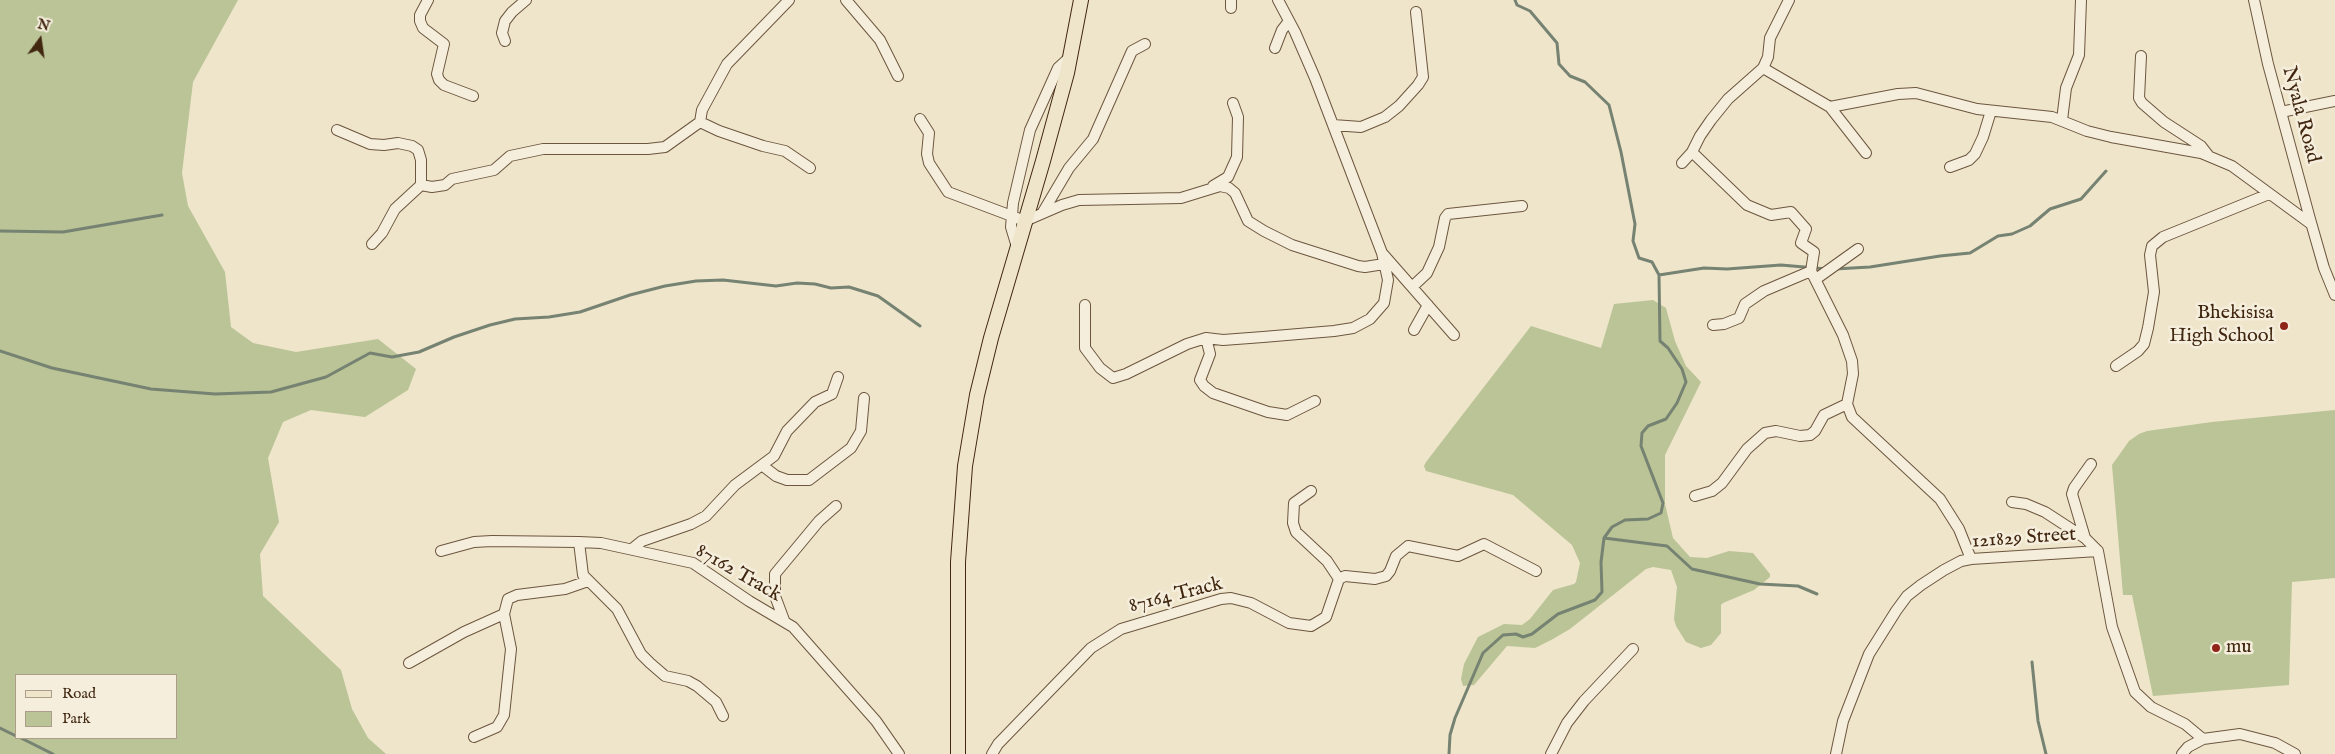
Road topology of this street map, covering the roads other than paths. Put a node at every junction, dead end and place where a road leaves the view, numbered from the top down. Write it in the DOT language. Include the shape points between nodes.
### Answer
graph roads {
  1 [pos="428,0"];
  2 [pos="526,0"];
  3 [pos="789,0"];
  4 [pos="846,0"];
  5 [pos="1081,0"];
  6 [pos="1278,0"];
  7 [pos="1790,0"];
  8 [pos="2082,0"];
  9 [pos="2254,0"];
  10 [pos="1416,12"];
  11 [pos="1289,21"];
  12 [pos="505,40"];
  13 [pos="1145,44"];
  14 [pos="1275,48"];
  15 [pos="2141,56"];
  16 [pos="1070,57"];
  17 [pos="1763,68"];
  18 [pos="898,76"];
  19 [pos="473,96"];
  20 [pos="2335,101"];
  21 [pos="1232,103"];
  22 [pos="1830,107"];
  23 [pos="1991,112"];
  24 [pos="2281,112"];
  25 [pos="920,119"];
  26 [pos="2062,120"];
  27 [pos="700,122"];
  28 [pos="1333,124"];
  29 [pos="337,130"];
  30 [pos="1692,152"];
  31 [pos="1866,153"];
  32 [pos="2208,155"];
  33 [pos="1682,163"];
  34 [pos="1950,167"];
  35 [pos="810,168"];
  36 [pos="421,185"];
  37 [pos="1210,188"];
  38 [pos="2269,194"];
  39 [pos="1522,206"];
  40 [pos="1043,212"];
  41 [pos="1011,216"];
  42 [pos="1025,221"];
  43 [pos="2311,224"];
  44 [pos="372,244"];
  45 [pos="1017,247"];
  46 [pos="1858,249"];
  47 [pos="1382,253"];
  48 [pos="1384,264"];
  49 [pos="1816,271"];
  50 [pos="1412,287"];
  51 [pos="2335,296"];
  52 [pos="1085,305"];
  53 [pos="1428,305"];
  54 [pos="1713,325"];
  55 [pos="1414,330"];
  56 [pos="1454,335"];
  57 [pos="1206,338"];
  58 [pos="2116,366"];
  59 [pos="838,376"];
  60 [pos="864,398"];
  61 [pos="1315,401"];
  62 [pos="1847,404"];
  63 [pos="2091,464"];
  64 [pos="763,466"];
  65 [pos="1311,491"];
  66 [pos="1695,496"];
  67 [pos="2012,502"];
  68 [pos="836,506"];
  69 [pos="2085,538"];
  70 [pos="579,542"];
  71 [pos="632,549"];
  72 [pos="441,551"];
  73 [pos="2098,551"];
  74 [pos="1971,559"];
  75 [pos="1536,571"];
  76 [pos="1339,579"];
  77 [pos="588,581"];
  78 [pos="504,614"];
  79 [pos="784,620"];
  80 [pos="1633,649"];
  81 [pos="409,663"];
  82 [pos="724,716"];
  83 [pos="474,737"];
  84 [pos="2203,739"];
  85 [pos="899,754"];
  86 [pos="958,754"];
  87 [pos="992,754"];
  88 [pos="1552,754"];
  89 [pos="1836,754"];
  90 [pos="2182,754"];
  91 [pos="2295,754"];
  1 -- 19 [label="street" via="420,21 423,28 444,44 437,74 439,80"];
  2 -- 12 [label="street" via="505,21 502,33"];
  3 -- 27 [label="street" via="727,64 702,110"];
  4 -- 18 [label="street" via="880,40"];
  5 -- 16 [label="main road"];
  6 -- 11 [label="street"];
  7 -- 17 [label="street" via="1770,38"];
  8 -- 26 [label="street" via="2079,55 2066,88"];
  9 -- 24 [label="street, Nyala Road"];
  10 -- 28 [label="street" via="1423,77 1415,89 1393,112 1378,121 1354,127"];
  11 -- 14 [label="street"];
  11 -- 28 [label="street"];
  13 -- 40 [label="street" via="1132,51 1093,139 1069,168"];
  15 -- 32 [label="street" via="2139,98 2142,103 2201,146"];
  16 -- 41 [label="street" via="1058,68 1033,122 1016,182"];
  16 -- 42 [label="main road"];
  17 -- 22 [label="street"];
  17 -- 30 [label="street" via="1728,99"];
  20 -- 24 [label="street"];
  21 -- 37 [label="street" via="1238,117 1237,157 1228,177"];
  22 -- 23 [label="street" via="1916,93"];
  22 -- 31 [label="street"];
  23 -- 26 [label="street" via="2033,114"];
  23 -- 34 [label="street" via="1975,154 1969,160"];
  24 -- 43 [label="street, Nyala Road"];
  25 -- 41 [label="street" via="929,133 929,163 945,188 956,196"];
  26 -- 32 [label="street" via="2112,137"];
  27 -- 35 [label="street" via="718,131 785,151"];
  27 -- 36 [label="street" via="659,149 544,149 510,156 494,170 452,179 445,185"];
  28 -- 47 [label="street"];
  29 -- 36 [label="street" via="370,144 412,146 418,150 421,160"];
  30 -- 33 [label="street"];
  30 -- 49 [label="street" via="1747,205 1771,215 1791,212 1806,229 1801,243 1814,252"];
  32 -- 38 [label="street" via="2232,166"];
  36 -- 44 [label="street" via="395,209"];
  37 -- 40 [label="street" via="1181,198 1079,200"];
  37 -- 48 [label="street" via="1229,188 1252,225 1292,245 1358,266"];
  38 -- 43 [label="street"];
  38 -- 58 [label="street" via="2163,237 2152,246 2154,292 2144,344"];
  39 -- 50 [label="street" via="1448,214 1439,247 1427,273"];
  40 -- 42 [label="street"];
  41 -- 42 [label="street"];
  41 -- 45 [label="street"];
  42 -- 45 [label="main road"];
  43 -- 51 [label="street, Nyala Road"];
  45 -- 86 [label="main road" via="977,395 965,466 958,562"];
  46 -- 49 [label="street" via="1838,264"];
  47 -- 48 [label="street"];
  47 -- 50 [label="street"];
  48 -- 57 [label="street" via="1388,280 1384,303 1362,324 1334,331 1223,340"];
  49 -- 54 [label="street" via="1764,291 1745,304 1739,318"];
  49 -- 62 [label="street" via="1852,361"];
  50 -- 53 [label="street"];
  52 -- 57 [label="street" via="1085,348 1100,368 1113,378"];
  53 -- 55 [label="street"];
  53 -- 56 [label="street"];
  57 -- 61 [label="street" via="1210,354 1200,380 1213,393 1268,412 1287,415"];
  59 -- 64 [label="street" via="832,394 815,402 787,431 778,452"];
  60 -- 64 [label="street" via="861,431 851,448 809,480 786,480"];
  62 -- 66 [label="street" via="1824,415 1810,435 1765,433 1747,449 1722,483 1712,491"];
  62 -- 74 [label="street" via="1857,423 1940,500 1959,529"];
  63 -- 69 [label="street" via="2072,494"];
  64 -- 71 [label="street" via="735,485 706,516 642,541"];
  65 -- 76 [label="street" via="1294,503 1292,523"];
  67 -- 69 [label="street" via="2045,512"];
  68 -- 79 [label="street" via="819,521 775,574 775,596"];
  69 -- 73 [label="street"];
  70 -- 71 [label="street, 87162 Track"];
  70 -- 72 [label="street, 87162 Track" via="474,542"];
  70 -- 77 [label="street" via="581,569"];
  71 -- 79 [label="street, 87162 Track" via="693,564 749,602"];
  73 -- 74 [label="street, 121829 Street"];
  73 -- 84 [label="street, 121829 Street" via="2112,627 2134,692 2151,707 2184,724"];
  74 -- 89 [label="street, 121829 Street" via="1961,561 1921,585 1896,611 1870,654 1843,721"];
  75 -- 76 [label="street" via="1484,544 1458,556 1408,546 1396,556 1386,576 1375,579 1346,576"];
  76 -- 87 [label="street, 87164 Track" via="1326,616 1311,626 1289,623 1251,603 1231,598 1121,629 1091,648"];
  77 -- 78 [label="street" via="565,589 511,596"];
  77 -- 82 [label="street" via="617,609 650,664 665,676 697,686 716,702"];
  78 -- 81 [label="street"];
  78 -- 83 [label="street" via="511,649 504,715 497,727"];
  79 -- 85 [label="street, 87162 Track" via="806,640 876,721"];
  80 -- 88 [label="street" via="1567,723"];
  84 -- 90 [label="street"];
  84 -- 91 [label="street" via="2240,734 2275,743"];
}
